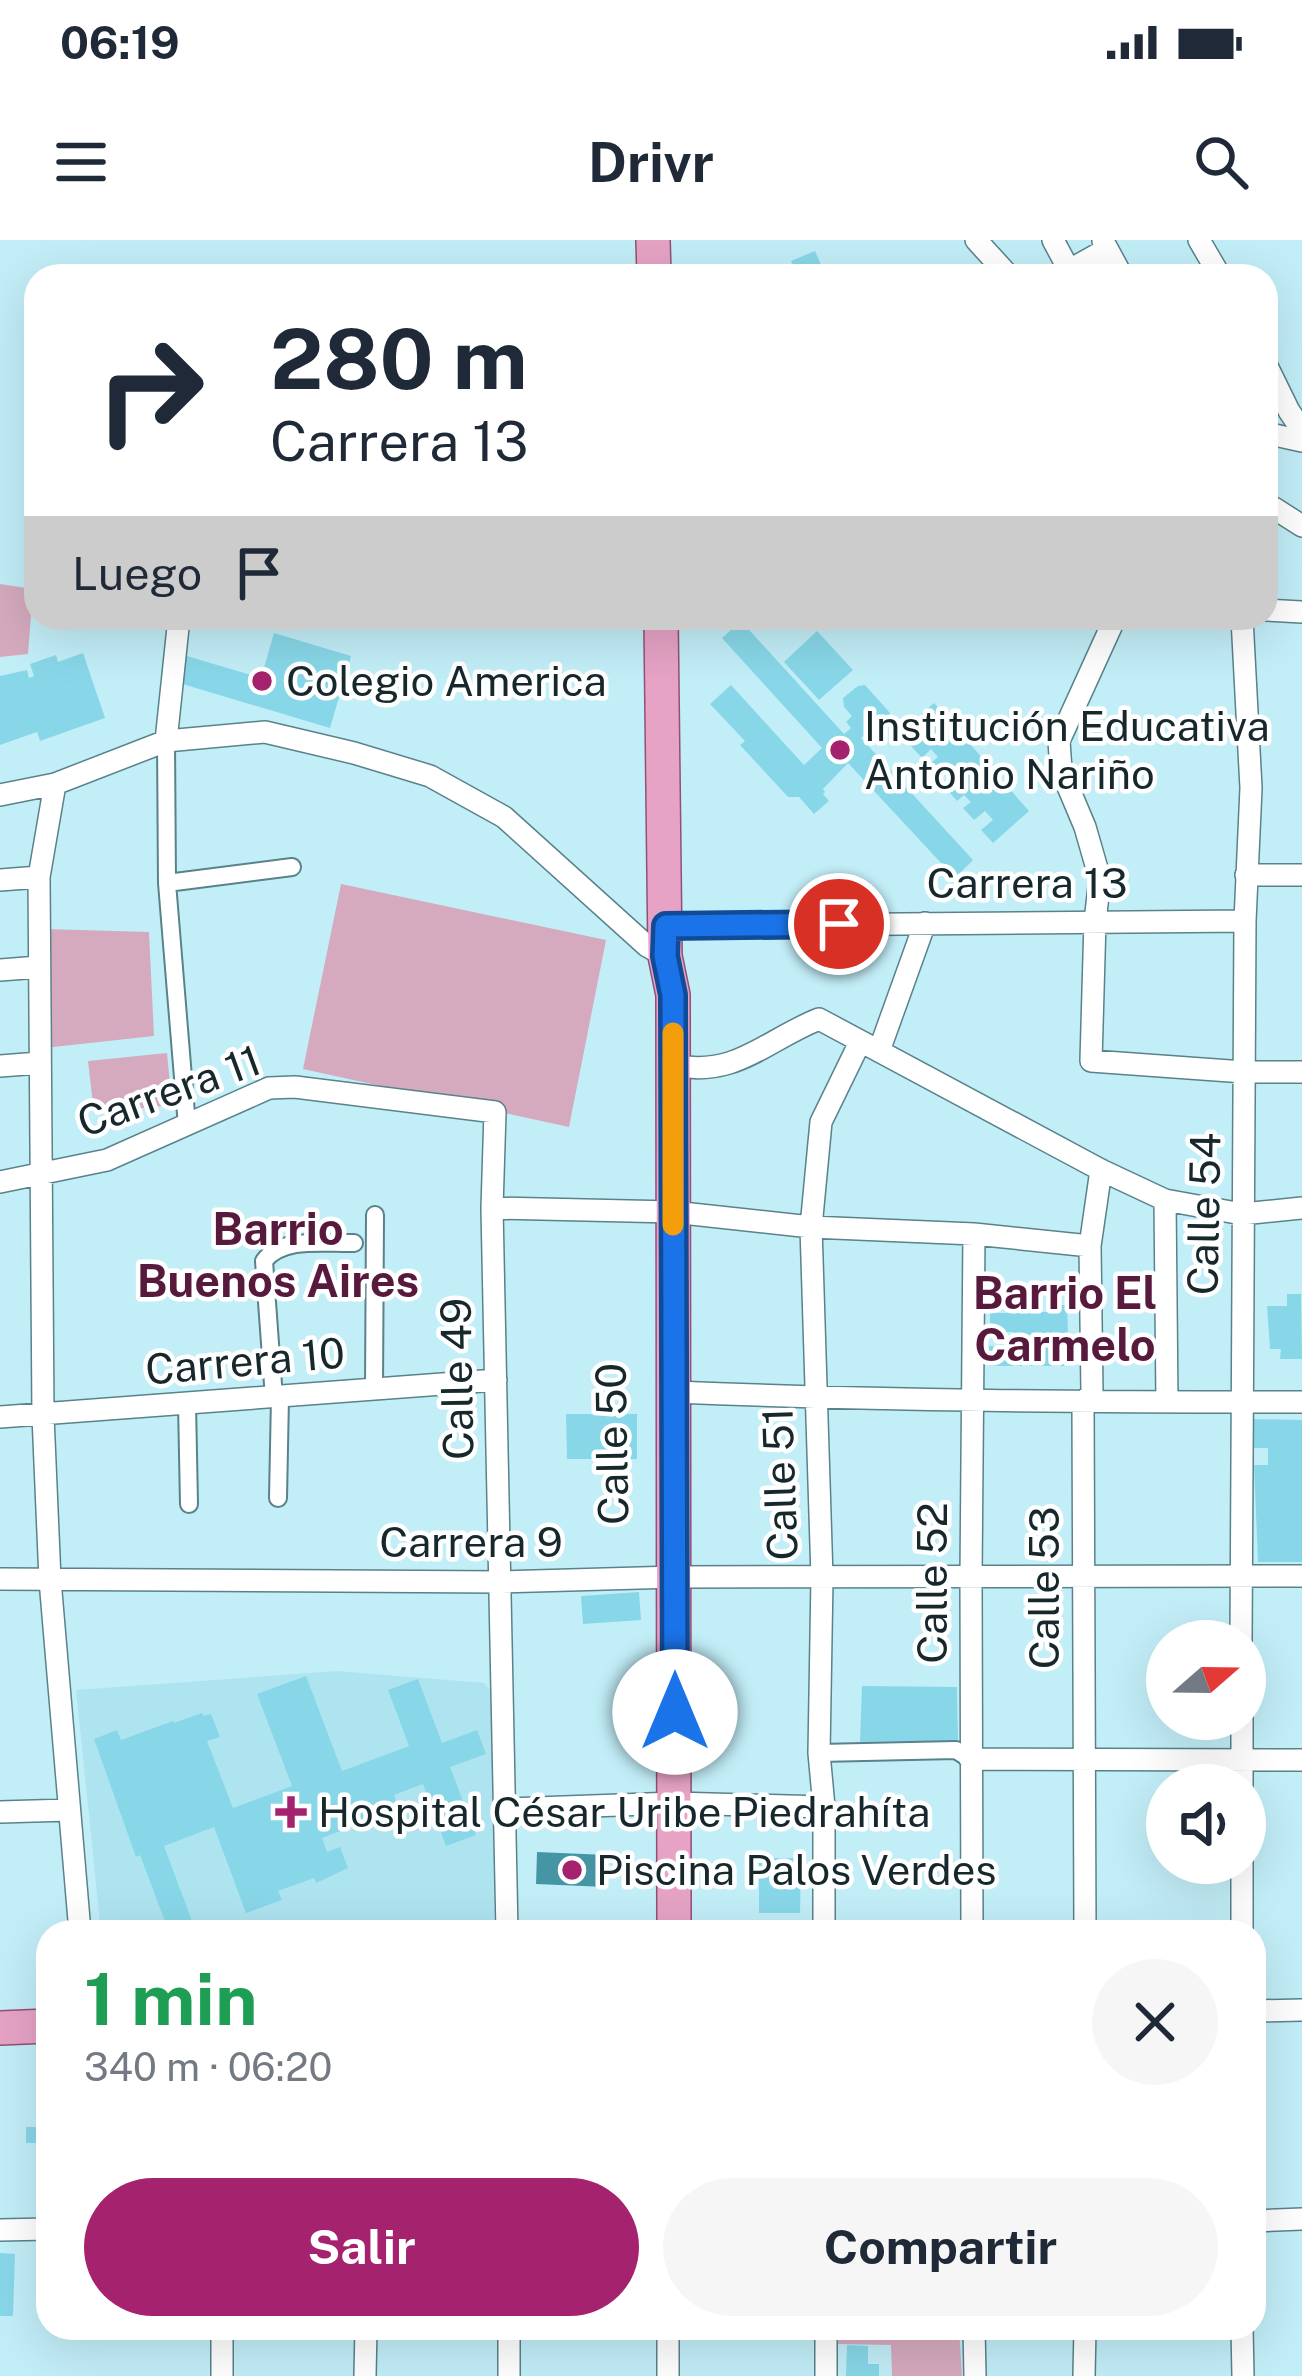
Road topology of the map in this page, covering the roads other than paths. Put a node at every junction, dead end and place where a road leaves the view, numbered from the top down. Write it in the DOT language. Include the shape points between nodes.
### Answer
graph roads {
  1 [pos="976,240"];
  2 [pos="1105,244"];
  3 [pos="998,264"];
  4 [pos="1077,264"];
  5 [pos="178,630"];
  6 [pos="661,630"];
  7 [pos="1110,630"];
  8 [pos="1243,630"];
  9 [pos="166,741"];
  10 [pos="55,784"];
  11 [pos="0,795"];
  12 [pos="292,866"];
  13 [pos="1246,874"];
  14 [pos="1302,875"];
  15 [pos="38,877"];
  16 [pos="0,880"];
  17 [pos="167,883"];
  18 [pos="1095,921"];
  19 [pos="1245,921"];
  20 [pos="926,923"];
  21 [pos="666,941"];
  22 [pos="38,967"];
  23 [pos="0,970"];
  24 [pos="869,1046"];
  25 [pos="39,1063"];
  26 [pos="673,1065"];
  27 [pos="0,1066"];
  28 [pos="1244,1072"];
  29 [pos="1302,1072"];
  30 [pos="495,1112"];
  31 [pos="187,1126"];
  32 [pos="1101,1170"];
  33 [pos="43,1174"];
  34 [pos="0,1182"];
  35 [pos="1165,1200"];
  36 [pos="493,1208"];
  37 [pos="1302,1208"];
  38 [pos="664,1212"];
  39 [pos="1242,1214"];
  40 [pos="375,1215"];
  41 [pos="811,1227"];
  42 [pos="974,1234"];
  43 [pos="354,1243"];
  44 [pos="1090,1246"];
  45 [pos="496,1380"];
  46 [pos="374,1389"];
  47 [pos="675,1392"];
  48 [pos="277,1397"];
  49 [pos="816,1398"];
  50 [pos="974,1400"];
  51 [pos="1167,1402"];
  52 [pos="1241,1402"];
  53 [pos="1302,1402"];
  54 [pos="1083,1403"];
  55 [pos="187,1404"];
  56 [pos="43,1416"];
  57 [pos="0,1417"];
  58 [pos="278,1498"];
  59 [pos="189,1504"];
  60 [pos="1240,1575"];
  61 [pos="1082,1576"];
  62 [pos="1302,1576"];
  63 [pos="667,1577"];
  64 [pos="970,1577"];
  65 [pos="822,1578"];
  66 [pos="0,1579"];
  67 [pos="50,1580"];
  68 [pos="501,1582"];
  69 [pos="1241,1620"];
  70 [pos="1242,1740"];
  71 [pos="819,1753"];
  72 [pos="970,1759"];
  73 [pos="1085,1760"];
  74 [pos="1242,1760"];
  75 [pos="1302,1760"];
  76 [pos="1242,1764"];
  77 [pos="667,1803"];
  78 [pos="824,1807"];
  79 [pos="506,1809"];
  80 [pos="68,1810"];
  81 [pos="0,1813"];
  82 [pos="1242,1884"];
  83 [pos="79,1920"];
  84 [pos="507,1920"];
  85 [pos="659,1920"];
  86 [pos="673,1920"];
  87 [pos="824,1920"];
  88 [pos="972,1920"];
  89 [pos="1085,1920"];
  90 [pos="1242,1920"];
  91 [pos="1302,2010"];
  92 [pos="1266,2011"];
  93 [pos="36,2026"];
  94 [pos="0,2028"];
  95 [pos="1302,2219"];
  96 [pos="1266,2220"];
  97 [pos="36,2229"];
  98 [pos="0,2230"];
  99 [pos="222,2340"];
  100 [pos="366,2340"];
  101 [pos="509,2340"];
  102 [pos="668,2340"];
  103 [pos="826,2340"];
  104 [pos="974,2340"];
  105 [pos="1085,2340"];
  106 [pos="1243,2340"];
  107 [pos="222,2376"];
  108 [pos="365,2376"];
  109 [pos="509,2376"];
  110 [pos="668,2376"];
  111 [pos="826,2376"];
  112 [pos="975,2376"];
  113 [pos="1084,2376"];
  114 [pos="1243,2376"];
  1 -- 3 [label="street"];
  2 -- 4 [label="street"];
  5 -- 9 [label="street"];
  6 -- 21 [label="main road, Calle 50"];
  7 -- 18 [label="street" via="1060,741 1061,770 1100,879"];
  8 -- 13 [label="street, Calle 54" via="1251,788"];
  9 -- 10 [label="street"];
  9 -- 17 [label="street"];
  9 -- 21 [label="street" via="265,732 430,776 504,817 646,946"];
  10 -- 11 [label="street"];
  10 -- 15 [label="street"];
  12 -- 17 [label="street"];
  13 -- 14 [label="street"];
  13 -- 19 [label="street, Calle 54"];
  15 -- 16 [label="street"];
  15 -- 22 [label="street"];
  17 -- 31 [label="street"];
  18 -- 19 [label="street, Carrera 13"];
  18 -- 20 [label="street, Carrera 13"];
  18 -- 28 [label="street" via="1090,1061"];
  19 -- 28 [label="street, Calle 54"];
  20 -- 21 [label="street, Carrera 13"];
  20 -- 24 [label="street, Calle 51"];
  21 -- 26 [label="main road, Calle 50"];
  21 -- 38 [label="main road, Calle 50" via="656,995"];
  22 -- 23 [label="street"];
  22 -- 25 [label="street"];
  24 -- 26 [label="street" via="819,1019 738,1063"];
  24 -- 32 [label="street"];
  24 -- 41 [label="street, Calle 51" via="821,1122"];
  25 -- 27 [label="street"];
  25 -- 33 [label="street"];
  26 -- 38 [label="main road, Calle 50"];
  28 -- 29 [label="street"];
  28 -- 39 [label="street, Calle 54"];
  30 -- 31 [label="street, Carrera 11" via="268,1088"];
  30 -- 36 [label="street, Calle 49"];
  31 -- 33 [label="street, Carrera 11" via="107,1160"];
  32 -- 35 [label="street"];
  32 -- 44 [label="street, Calle 53"];
  33 -- 34 [label="street, Carrera 11"];
  33 -- 56 [label="street"];
  35 -- 39 [label="street"];
  35 -- 51 [label="street"];
  36 -- 38 [label="street"];
  36 -- 45 [label="street, Calle 49"];
  37 -- 39 [label="street"];
  38 -- 41 [label="street"];
  38 -- 47 [label="main road, Calle 50"];
  38 -- 63 [label="main road, Calle 50"];
  39 -- 52 [label="street, Calle 54"];
  40 -- 46 [label="street"];
  41 -- 42 [label="street"];
  41 -- 49 [label="street, Calle 51"];
  42 -- 44 [label="street"];
  42 -- 50 [label="street, Calle 52"];
  43 -- 48 [label="street" via="285,1246 264,1261"];
  44 -- 54 [label="street, Calle 53" via="1092,1393"];
  45 -- 46 [label="street, Carrera 10"];
  45 -- 68 [label="street, Calle 49"];
  46 -- 48 [label="street, Carrera 10"];
  47 -- 49 [label="street"];
  47 -- 63 [label="main road, Calle 50"];
  48 -- 55 [label="street, Carrera 10"];
  48 -- 58 [label="street"];
  49 -- 50 [label="street"];
  49 -- 65 [label="street, Calle 51"];
  50 -- 54 [label="street"];
  50 -- 64 [label="street, Calle 52"];
  51 -- 52 [label="street"];
  51 -- 54 [label="street"];
  52 -- 53 [label="street"];
  52 -- 60 [label="street, Calle 54"];
  54 -- 61 [label="street, Calle 53"];
  55 -- 56 [label="street, Carrera 10"];
  55 -- 59 [label="street"];
  56 -- 57 [label="street, Carrera 10"];
  56 -- 67 [label="street"];
  60 -- 61 [label="street, Carrera 9"];
  60 -- 62 [label="street, Carrera 9"];
  60 -- 69 [label="street, Calle 54"];
  61 -- 64 [label="street, Carrera 9"];
  61 -- 73 [label="street, Calle 53"];
  63 -- 65 [label="street, Carrera 9"];
  63 -- 68 [label="street, Carrera 9"];
  63 -- 77 [label="main road, Calle 50"];
  64 -- 65 [label="street, Carrera 9"];
  64 -- 72 [label="street, Calle 52"];
  65 -- 71 [label="street, Calle 51"];
  66 -- 67 [label="street, Carrera 9"];
  67 -- 68 [label="street, Carrera 9"];
  67 -- 80 [label="street"];
  68 -- 79 [label="street, Calle 49"];
  70 -- 74 [label="street"];
  71 -- 72 [label="street" via="956,1750"];
  71 -- 78 [label="street, Calle 51"];
  72 -- 73 [label="street"];
  72 -- 88 [label="street, Calle 52"];
  73 -- 74 [label="street"];
  73 -- 89 [label="street, Calle 53"];
  74 -- 75 [label="street"];
  74 -- 76 [label="street"];
  77 -- 78 [label="street"];
  77 -- 79 [label="street"];
  77 -- 85 [label="main road, Calle 50"];
  77 -- 86 [label="main road, Calle 50"];
  78 -- 87 [label="street, Calle 51"];
  79 -- 84 [label="street, Calle 49"];
  80 -- 81 [label="street"];
  80 -- 83 [label="street"];
  82 -- 90 [label="street"];
  91 -- 92 [label="street"];
  93 -- 94 [label="main road"];
  95 -- 96 [label="street"];
  97 -- 98 [label="street"];
  99 -- 107 [label="street"];
  100 -- 108 [label="street"];
  101 -- 109 [label="street"];
  102 -- 110 [label="street"];
  103 -- 111 [label="street"];
  104 -- 112 [label="street"];
  105 -- 113 [label="street"];
  106 -- 114 [label="street"];
}
